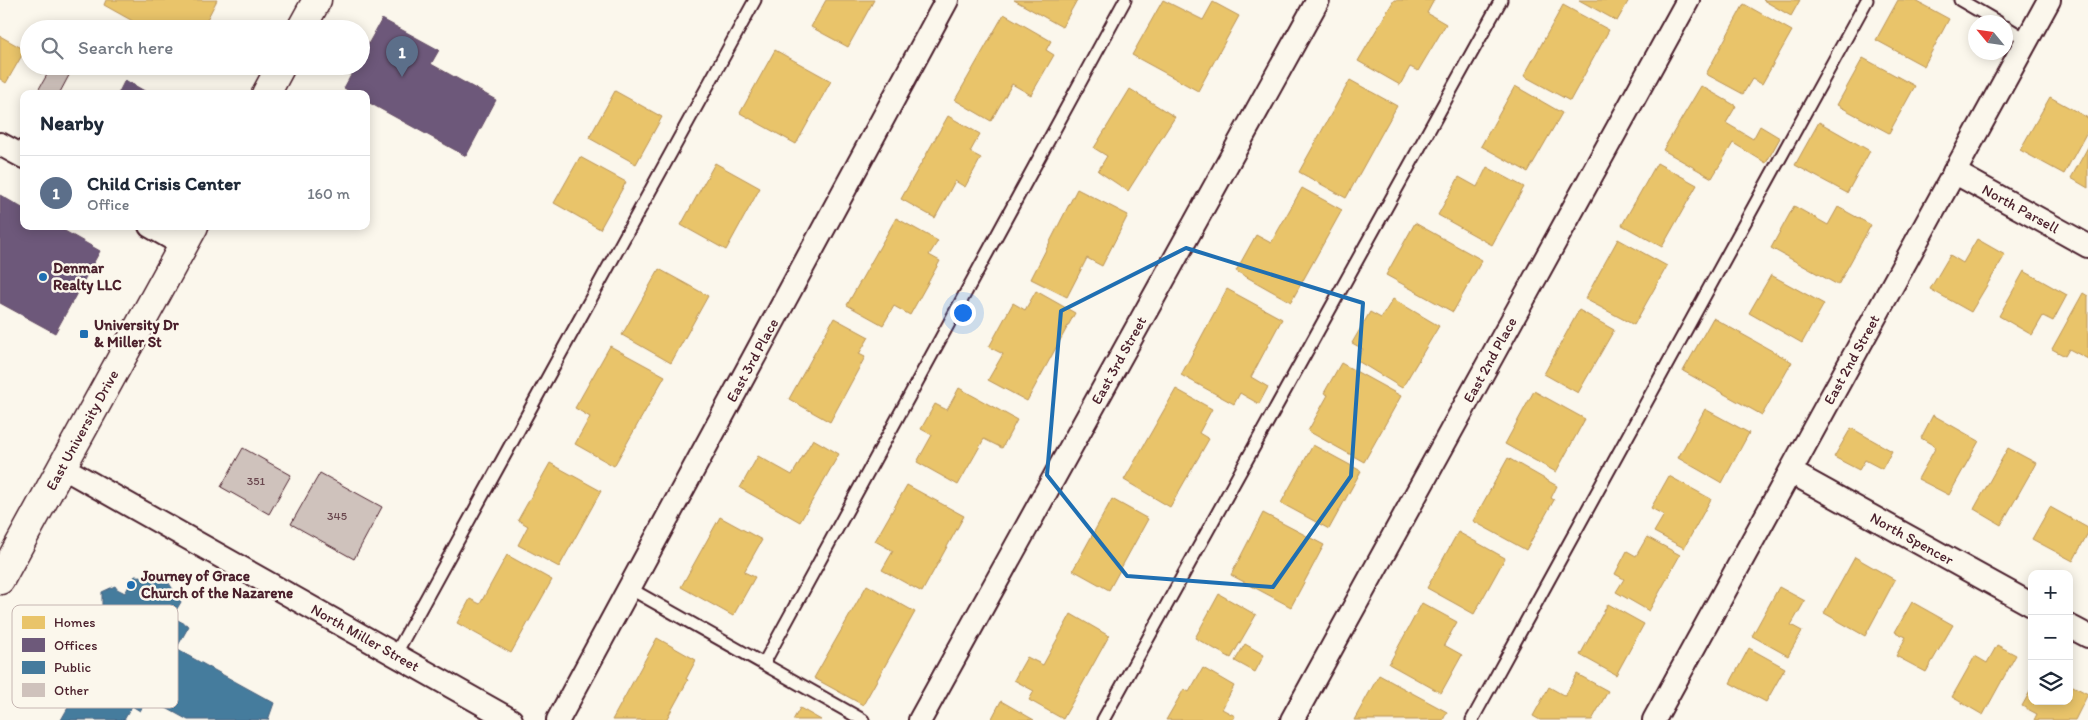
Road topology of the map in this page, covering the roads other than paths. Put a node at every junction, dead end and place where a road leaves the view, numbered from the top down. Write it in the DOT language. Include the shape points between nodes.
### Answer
graph roads {
  1 [pos="317,0"];
  2 [pos="756,0"];
  3 [pos="947,0"];
  4 [pos="1125,0"];
  5 [pos="1318,0"];
  6 [pos="1501,0"];
  7 [pos="1688,0"];
  8 [pos="1867,0"];
  9 [pos="1960,0"];
  10 [pos="2049,0"];
  11 [pos="1986,15"];
  12 [pos="306,20"];
  13 [pos="2013,31"];
  14 [pos="2027,40"];
  15 [pos="276,75"];
  16 [pos="268,90"];
  17 [pos="0,144"];
  18 [pos="20,155"];
  19 [pos="1954,172"];
  20 [pos="166,230"];
  21 [pos="189,236"];
  22 [pos="2088,246"];
  23 [pos="62,467"];
  24 [pos="1791,472"];
  25 [pos="0,580"];
  26 [pos="630,588"];
  27 [pos="2028,603"];
  28 [pos="2073,628"];
  29 [pos="2088,636"];
  30 [pos="395,655"];
  31 [pos="764,663"];
  32 [pos="511,720"];
  33 [pos="558,720"];
  34 [pos="863,720"];
  35 [pos="920,720"];
  36 [pos="1103,720"];
  37 [pos="1292,720"];
  38 [pos="1472,720"];
  39 [pos="1654,720"];
  1 -- 12 [label="main road"];
  2 -- 30 [label="lane"];
  3 -- 26 [label="street, East 3rd Place"];
  4 -- 31 [label="lane"];
  5 -- 35 [label="street, East 3rd Street"];
  6 -- 36 [label="lane"];
  7 -- 37 [label="street, East 2nd Place"];
  8 -- 38 [label="lane"];
  9 -- 11 [label="lane"];
  10 -- 14 [label="street, East 2nd Street"];
  13 -- 14 [label="lane"];
  14 -- 19 [label="street, East 2nd Street"];
  15 -- 16 [label="main road"];
  17 -- 18 [label="street"];
  19 -- 22 [label="street, North Parsell"];
  19 -- 24 [label="street, East 2nd Street"];
  20 -- 21 [label="street"];
  21 -- 23 [label="main road, East University Drive"];
  23 -- 25 [label="main road, East University Drive"];
  23 -- 30 [label="street, North Miller Street"];
  24 -- 27 [label="street, North Spencer"];
  24 -- 39 [label="street, East 2nd Street"];
  26 -- 31 [label="lane"];
  26 -- 33 [label="street, East 3rd Place"];
  28 -- 29 [label="street"];
  30 -- 32 [label="street, North Miller Street"];
  31 -- 34 [label="lane"];
}
